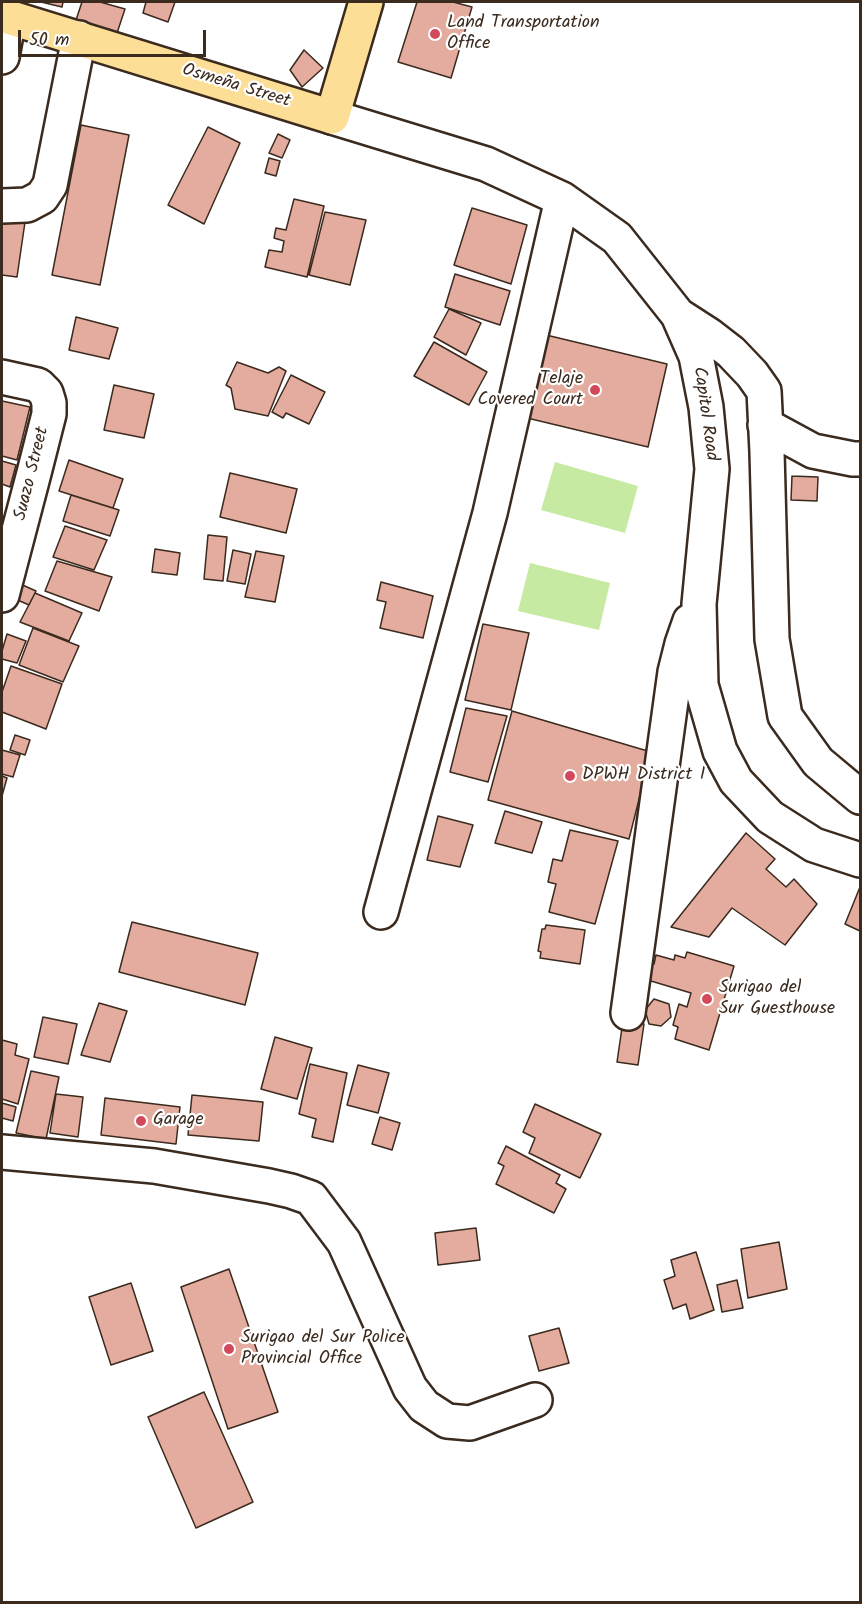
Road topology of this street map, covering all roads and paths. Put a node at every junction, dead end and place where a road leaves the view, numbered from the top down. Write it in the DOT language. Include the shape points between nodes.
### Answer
graph roads {
  1 [pos="366,2"];
  2 [pos="5,16"];
  3 [pos="79,38"];
  4 [pos="2,57"];
  5 [pos="332,117"];
  6 [pos="562,199"];
  7 [pos="2,207"];
  8 [pos="678,315"];
  9 [pos="2,377"];
  10 [pos="765,425"];
  11 [pos="861,459"];
  12 [pos="2,595"];
  13 [pos="699,604"];
  14 [pos="861,797"];
  15 [pos="861,860"];
  16 [pos="381,912"];
  17 [pos="628,1013"];
  18 [pos="2,1152"];
  19 [pos="535,1400"];
  1 -- 5 [label="main road"];
  2 -- 3 [label="main road, Osmeña Street"];
  2 -- 4 [label="street"];
  3 -- 5 [label="main road, Osmeña Street"];
  3 -- 7 [label="street" via="50,184 42,197 27,205"];
  5 -- 6 [label="street, Capitol Road" via="486,164"];
  6 -- 8 [label="street, Capitol Road" via="617,238"];
  6 -- 16 [label="street" via="490,513"];
  8 -- 10 [label="street" via="731,352 752,374 764,391"];
  8 -- 13 [label="street, Capitol Road" via="696,356 712,469"];
  9 -- 12 [label="street, Suazo Street" via="43,389 49,403"];
  10 -- 11 [label="street" via="813,451"];
  10 -- 14 [label="street" via="772,639 785,716 818,762"];
  13 -- 15 [label="street, Capitol Road" via="701,685 720,751 736,781 770,817 814,845"];
  13 -- 17 [label="street" via="675,672"];
  18 -- 19 [label="street" via="154,1166 269,1186 311,1198 344,1242 410,1388 424,1406 447,1421 470,1423"];
}
